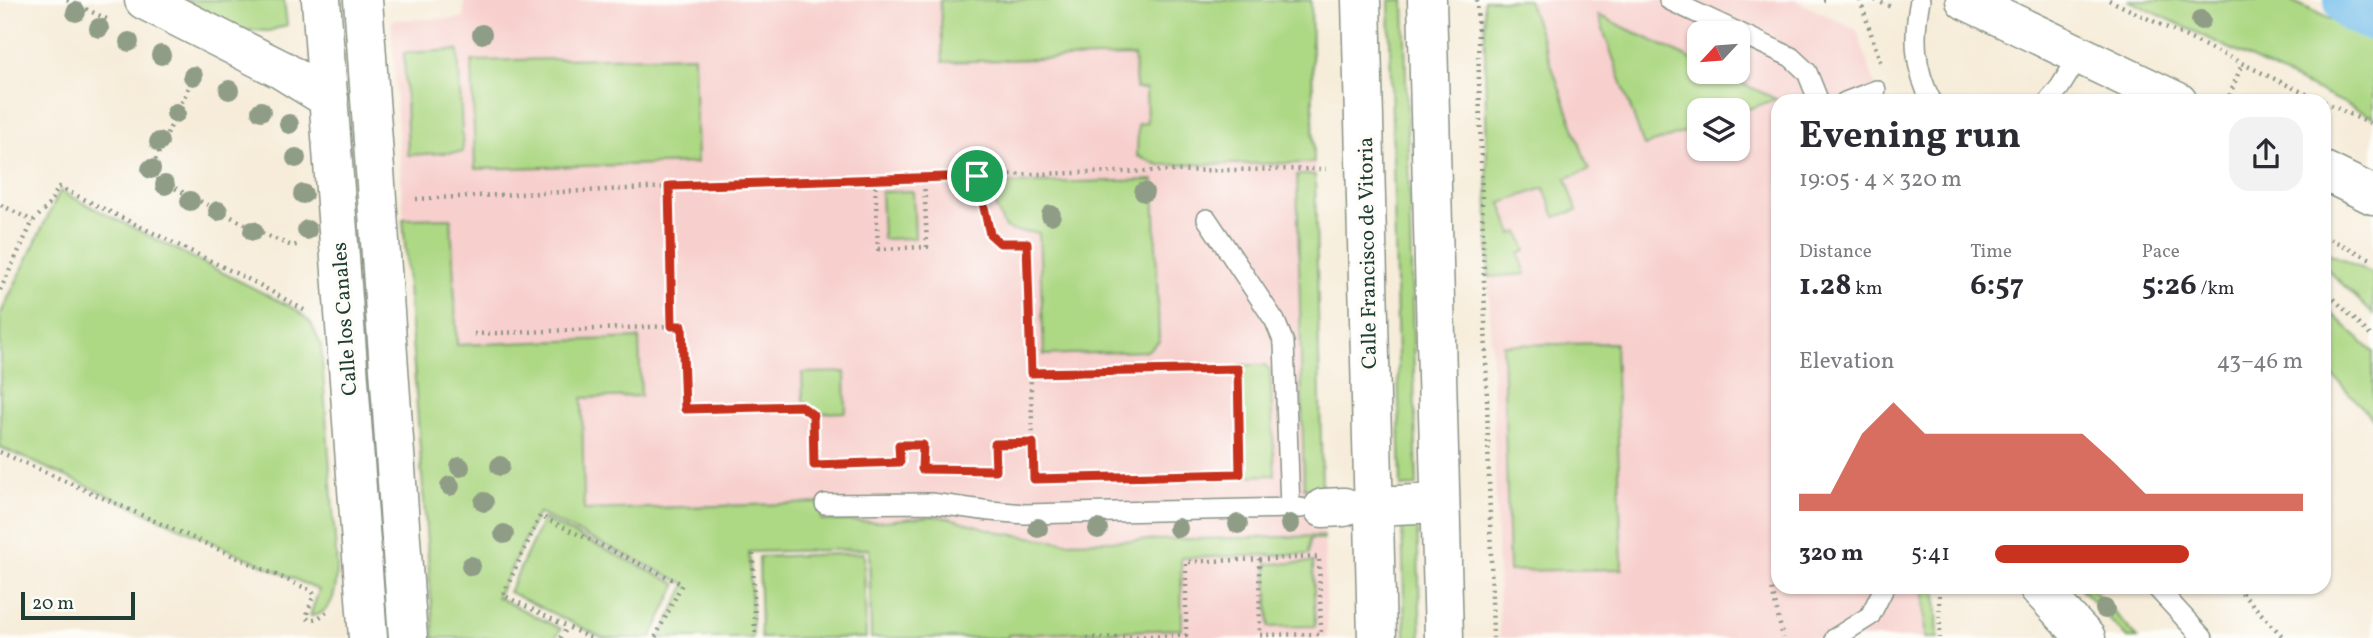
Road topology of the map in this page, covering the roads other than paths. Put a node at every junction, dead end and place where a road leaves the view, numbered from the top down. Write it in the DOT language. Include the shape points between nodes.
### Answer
graph roads {
  1 [pos="321,0"];
  2 [pos="1361,0"];
  3 [pos="1427,0"];
  4 [pos="1669,0"];
  5 [pos="1920,0"];
  6 [pos="1965,0"];
  7 [pos="363,2"];
  8 [pos="130,12"];
  9 [pos="324,41"];
  10 [pos="237,47"];
  11 [pos="2080,55"];
  12 [pos="1880,82"];
  13 [pos="1816,94"];
  14 [pos="1859,94"];
  15 [pos="1928,94"];
  16 [pos="2055,94"];
  17 [pos="2161,94"];
  18 [pos="329,99"];
  19 [pos="2331,174"];
  20 [pos="2373,195"];
  21 [pos="1206,219"];
  22 [pos="382,290"];
  23 [pos="342,292"];
  24 [pos="1440,503"];
  25 [pos="825,504"];
  26 [pos="1332,507"];
  27 [pos="1881,594"];
  28 [pos="2045,594"];
  29 [pos="2163,594"];
  30 [pos="369,638"];
  31 [pos="408,638"];
  32 [pos="1377,638"];
  33 [pos="1444,638"];
  34 [pos="1835,638"];
  35 [pos="2086,638"];
  36 [pos="2203,638"];
  1 -- 9 [label="street, Calle los Canales"];
  2 -- 26 [label="street, Calle Francisco de Vitoria"];
  3 -- 24 [label="street"];
  4 -- 13 [label="lane" via="1791,57 1807,72"];
  5 -- 15 [label="lane" via="1915,50"];
  6 -- 11 [label="street"];
  7 -- 9 [label="street" via="346,27"];
  7 -- 22 [label="street, Calle los Canales"];
  8 -- 10 [label="street"];
  9 -- 10 [label="street" via="286,50"];
  9 -- 18 [label="street, Calle los Canales"];
  10 -- 18 [label="street"];
  11 -- 16 [label="lane"];
  11 -- 17 [label="street"];
  12 -- 14 [label="lane"];
  18 -- 23 [label="street, Calle los Canales"];
  19 -- 20 [label="street"];
  21 -- 26 [label="lane" via="1275,321"];
  22 -- 23 [label="street"];
  22 -- 31 [label="street, Calle los Canales"];
  23 -- 30 [label="street, Calle los Canales"];
  24 -- 26 [label="street"];
  24 -- 33 [label="street"];
  25 -- 26 [label="lane" via="931,503 1025,514"];
  26 -- 32 [label="street, Calle Francisco de Vitoria"];
  27 -- 34 [label="lane" via="1870,616"];
  28 -- 35 [label="street"];
  29 -- 36 [label="lane"];
}
